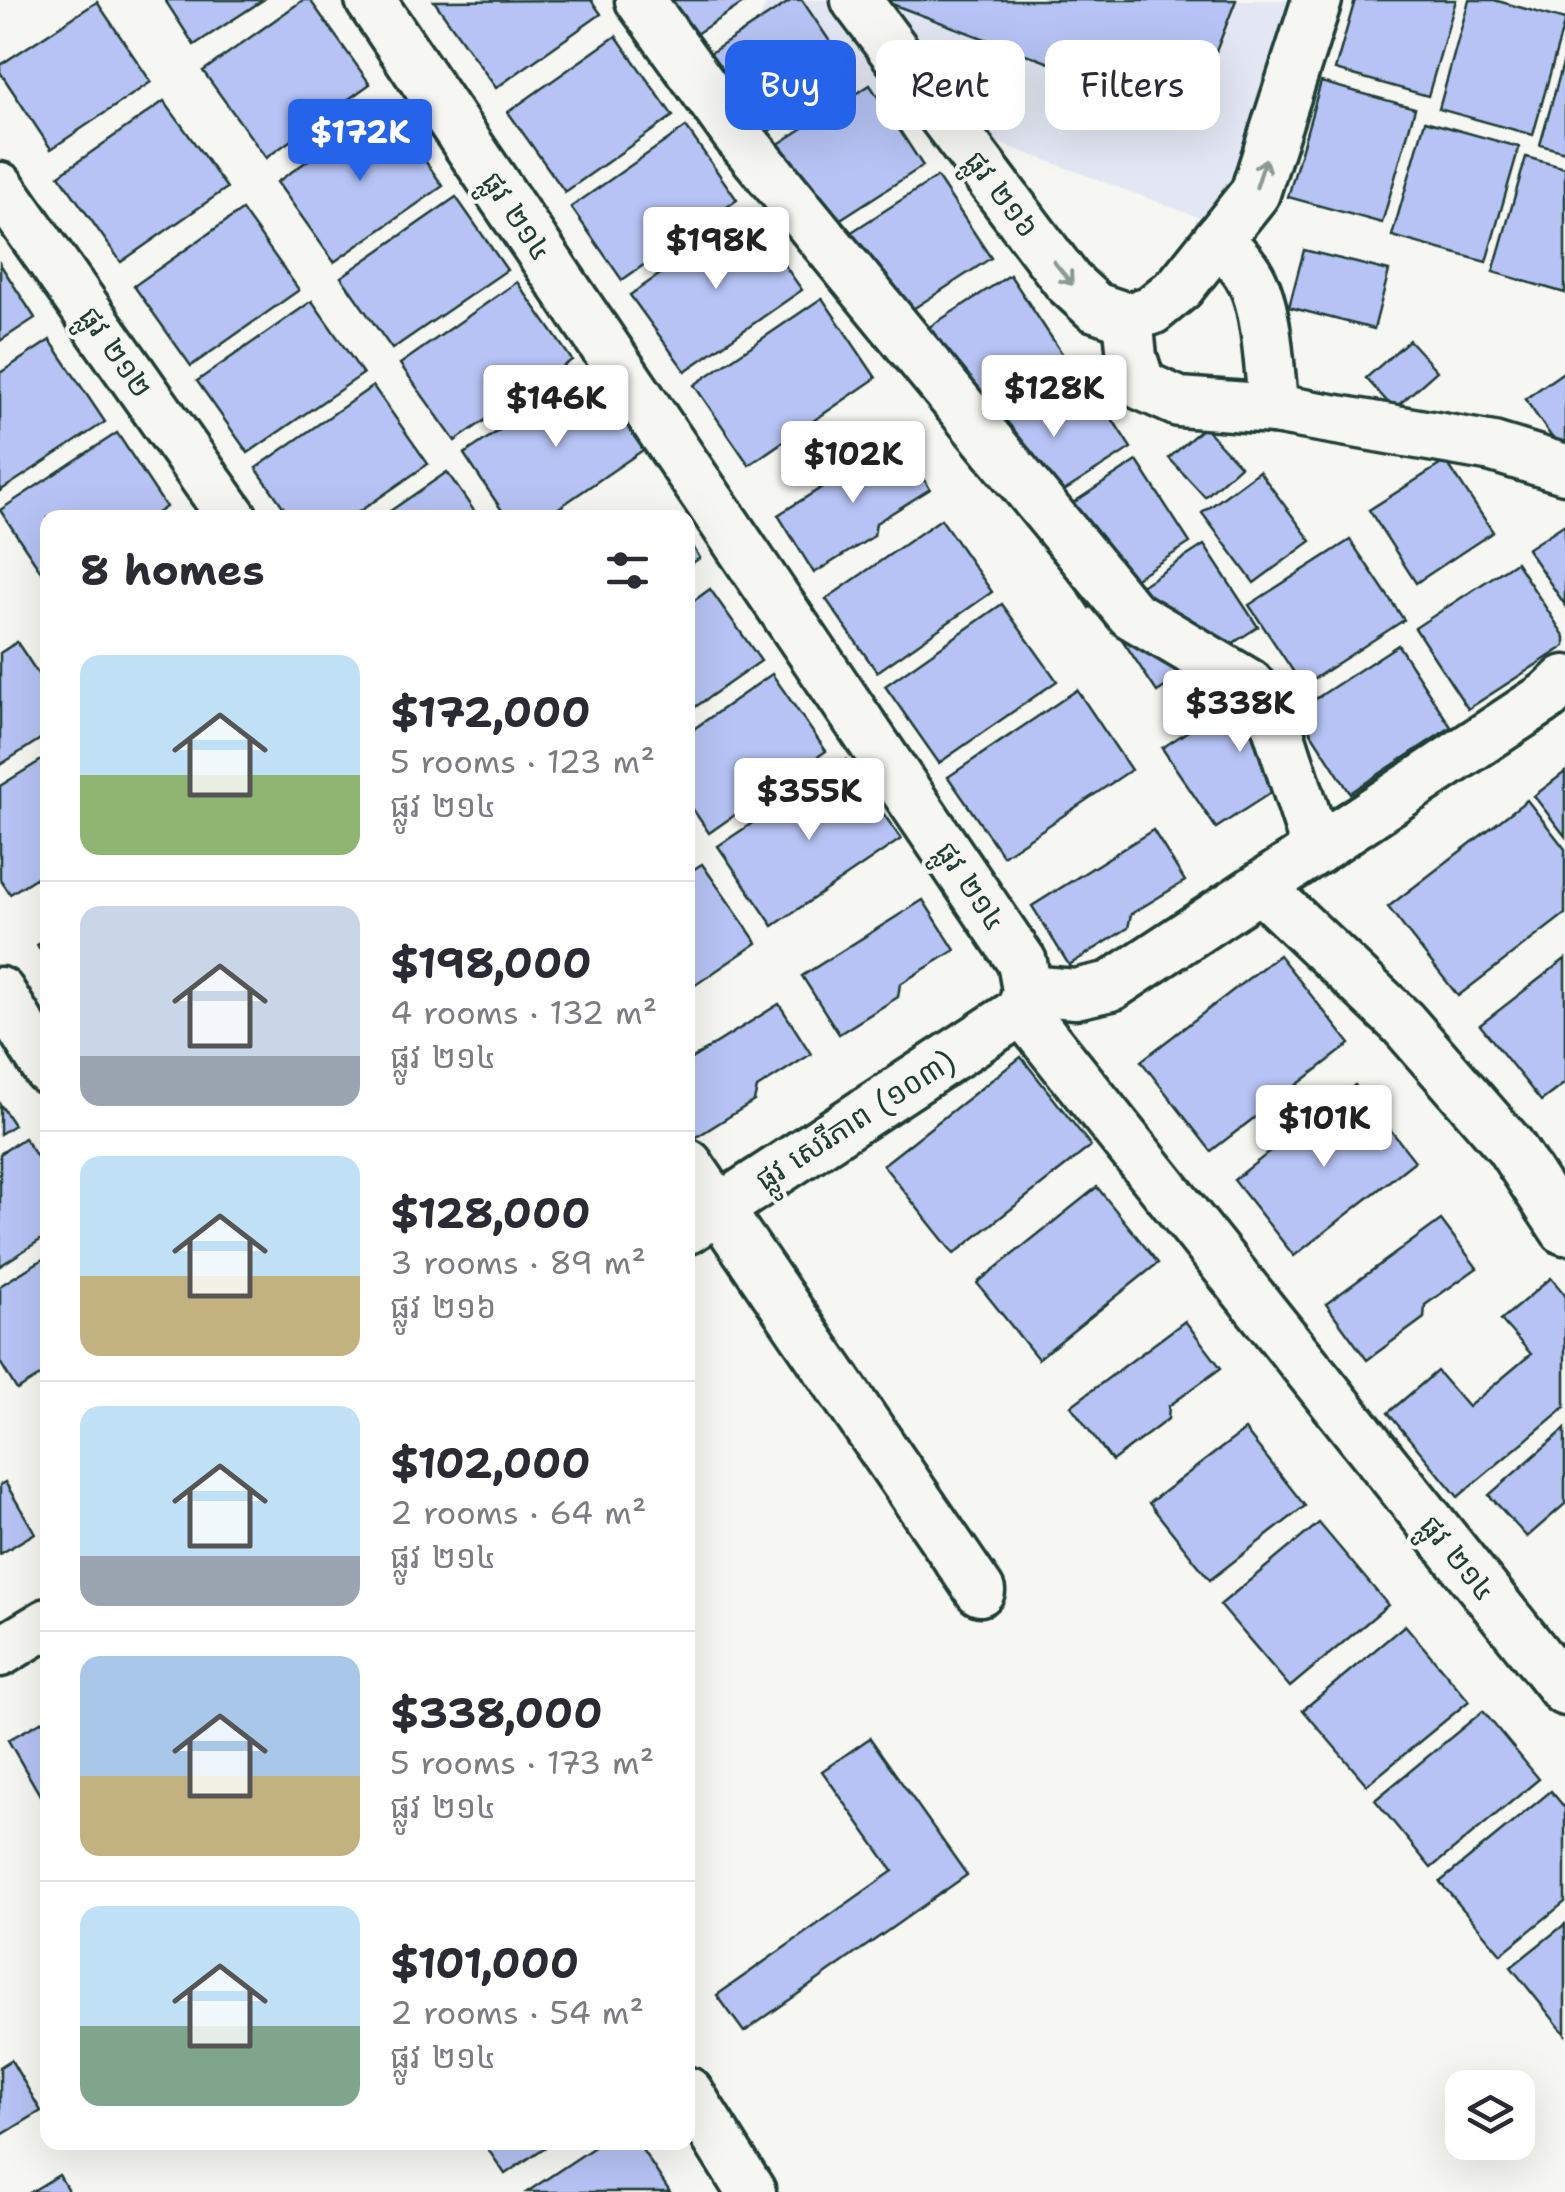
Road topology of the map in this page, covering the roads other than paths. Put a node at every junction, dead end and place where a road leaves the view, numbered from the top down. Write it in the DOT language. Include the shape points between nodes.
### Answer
graph roads {
  1 [pos="370,0"];
  2 [pos="640,0"];
  3 [pos="856,0"];
  4 [pos="1317,0"];
  5 [pos="0,187"];
  6 [pos="1218,239"];
  7 [pos="1128,318"];
  8 [pos="1274,410"];
  9 [pos="1565,469"];
  10 [pos="226,510"];
  11 [pos="1565,680"];
  12 [pos="1317,850"];
  13 [pos="1261,888"];
  14 [pos="0,992"];
  15 [pos="1025,1000"];
  16 [pos="40,1057"];
  17 [pos="695,1190"];
  18 [pos="703,1219"];
  19 [pos="1565,1230"];
  20 [pos="980,1592"];
  21 [pos="40,1627"];
  22 [pos="0,1652"];
  23 [pos="1565,1692"];
  24 [pos="695,2103"];
  25 [pos="751,2192"];
  1 -- 15 [label="street, ផ្លូវ ២១៤" via="1022,962"];
  2 -- 12 [label="street" via="736,133 1131,614 1249,684 1275,720"];
  3 -- 7 [label="street, ផ្លូវ ២១៦, one-way" via="1068,282 1095,307"];
  6 -- 4 [label="street, one-way" via="1255,193"];
  5 -- 10 [label="street, ផ្លូវ ២១២"];
  6 -- 7 [label="street" via="1180,287 1152,310"];
  6 -- 8 [label="street" via="1255,285"];
  7 -- 8 [label="street" via="1141,384 1179,402"];
  8 -- 9 [label="street" via="1494,447"];
  11 -- 12 [label="street"];
  12 -- 13 [label="street"];
  13 -- 15 [label="street" via="1112,986"];
  13 -- 19 [label="street" via="1403,1023 1510,1146"];
  14 -- 16 [label="street"];
  15 -- 18 [label="street, ផ្លូវ សេរីភាព (១០៣)"];
  15 -- 23 [label="street, ផ្លូវ ២១៤"];
  17 -- 18 [label="street"];
  18 -- 20 [label="street"];
  21 -- 22 [label="street"];
  24 -- 25 [label="street"];
}
